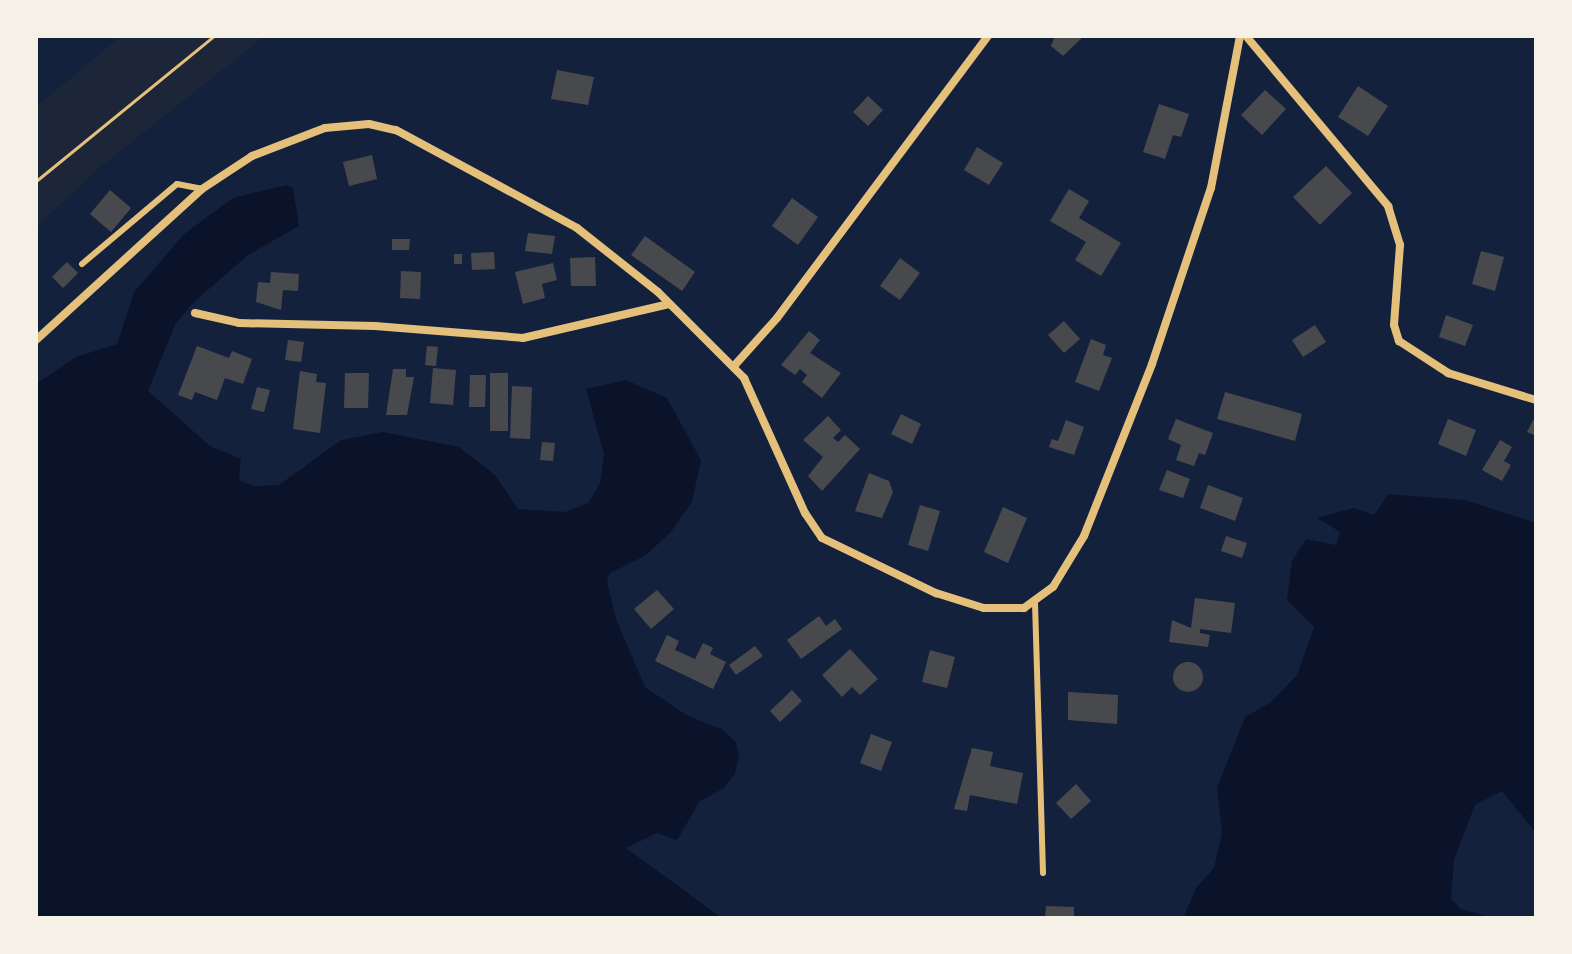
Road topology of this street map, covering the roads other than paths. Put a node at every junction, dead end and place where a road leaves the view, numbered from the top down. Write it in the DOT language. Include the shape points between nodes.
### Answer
graph roads {
  1 [pos="988,36"];
  2 [pos="1243,36"];
  3 [pos="202,189"];
  4 [pos="82,264"];
  5 [pos="669,304"];
  6 [pos="195,313"];
  7 [pos="36,340"];
  8 [pos="734,366"];
  9 [pos="1536,400"];
  10 [pos="1035,603"];
  11 [pos="1043,873"];
  1 -- 8 [label="street" via="777,318"];
  2 -- 9 [label="street" via="1388,206 1400,245 1394,317 1399,341 1448,373"];
  2 -- 10 [label="street" via="1211,188 1152,364 1084,536 1053,587"];
  3 -- 4 [label="lane" via="177,184"];
  3 -- 5 [label="street" via="252,156 296,137 347,125 396,130 577,228 636,271"];
  3 -- 7 [label="street"];
  5 -- 6 [label="street" via="538,338 239,323"];
  5 -- 8 [label="street"];
  8 -- 10 [label="street" via="753,391 805,513 822,538 859,560 960,601 1011,611"];
  10 -- 11 [label="lane"];
}
